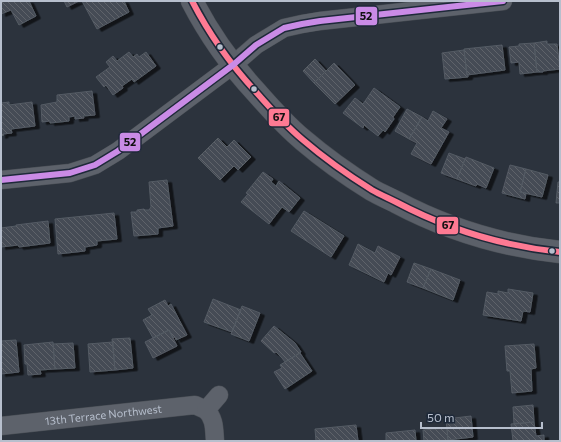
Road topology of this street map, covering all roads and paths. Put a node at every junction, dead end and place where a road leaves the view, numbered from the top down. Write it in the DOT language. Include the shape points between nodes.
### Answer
graph roads {
  1 [pos="192,1"];
  2 [pos="503,1"];
  3 [pos="233,65"];
  4 [pos="1,180"];
  5 [pos="560,252"];
  6 [pos="219,395"];
  7 [pos="206,410"];
  8 [pos="1,426"];
  9 [pos="215,441"];
  1 -- 3 [label="street" via="211,35"];
  2 -- 3 [label="street" via="284,28 256,45"];
  3 -- 4 [label="street" via="118,151 95,165 70,173"];
  3 -- 5 [label="street" via="270,108 302,139 372,190 452,227 497,241"];
  6 -- 7 [label="street"];
  7 -- 8 [label="street, 13th Terrace Northwest" via="195,405"];
  7 -- 9 [label="street" via="213,420"];
}
